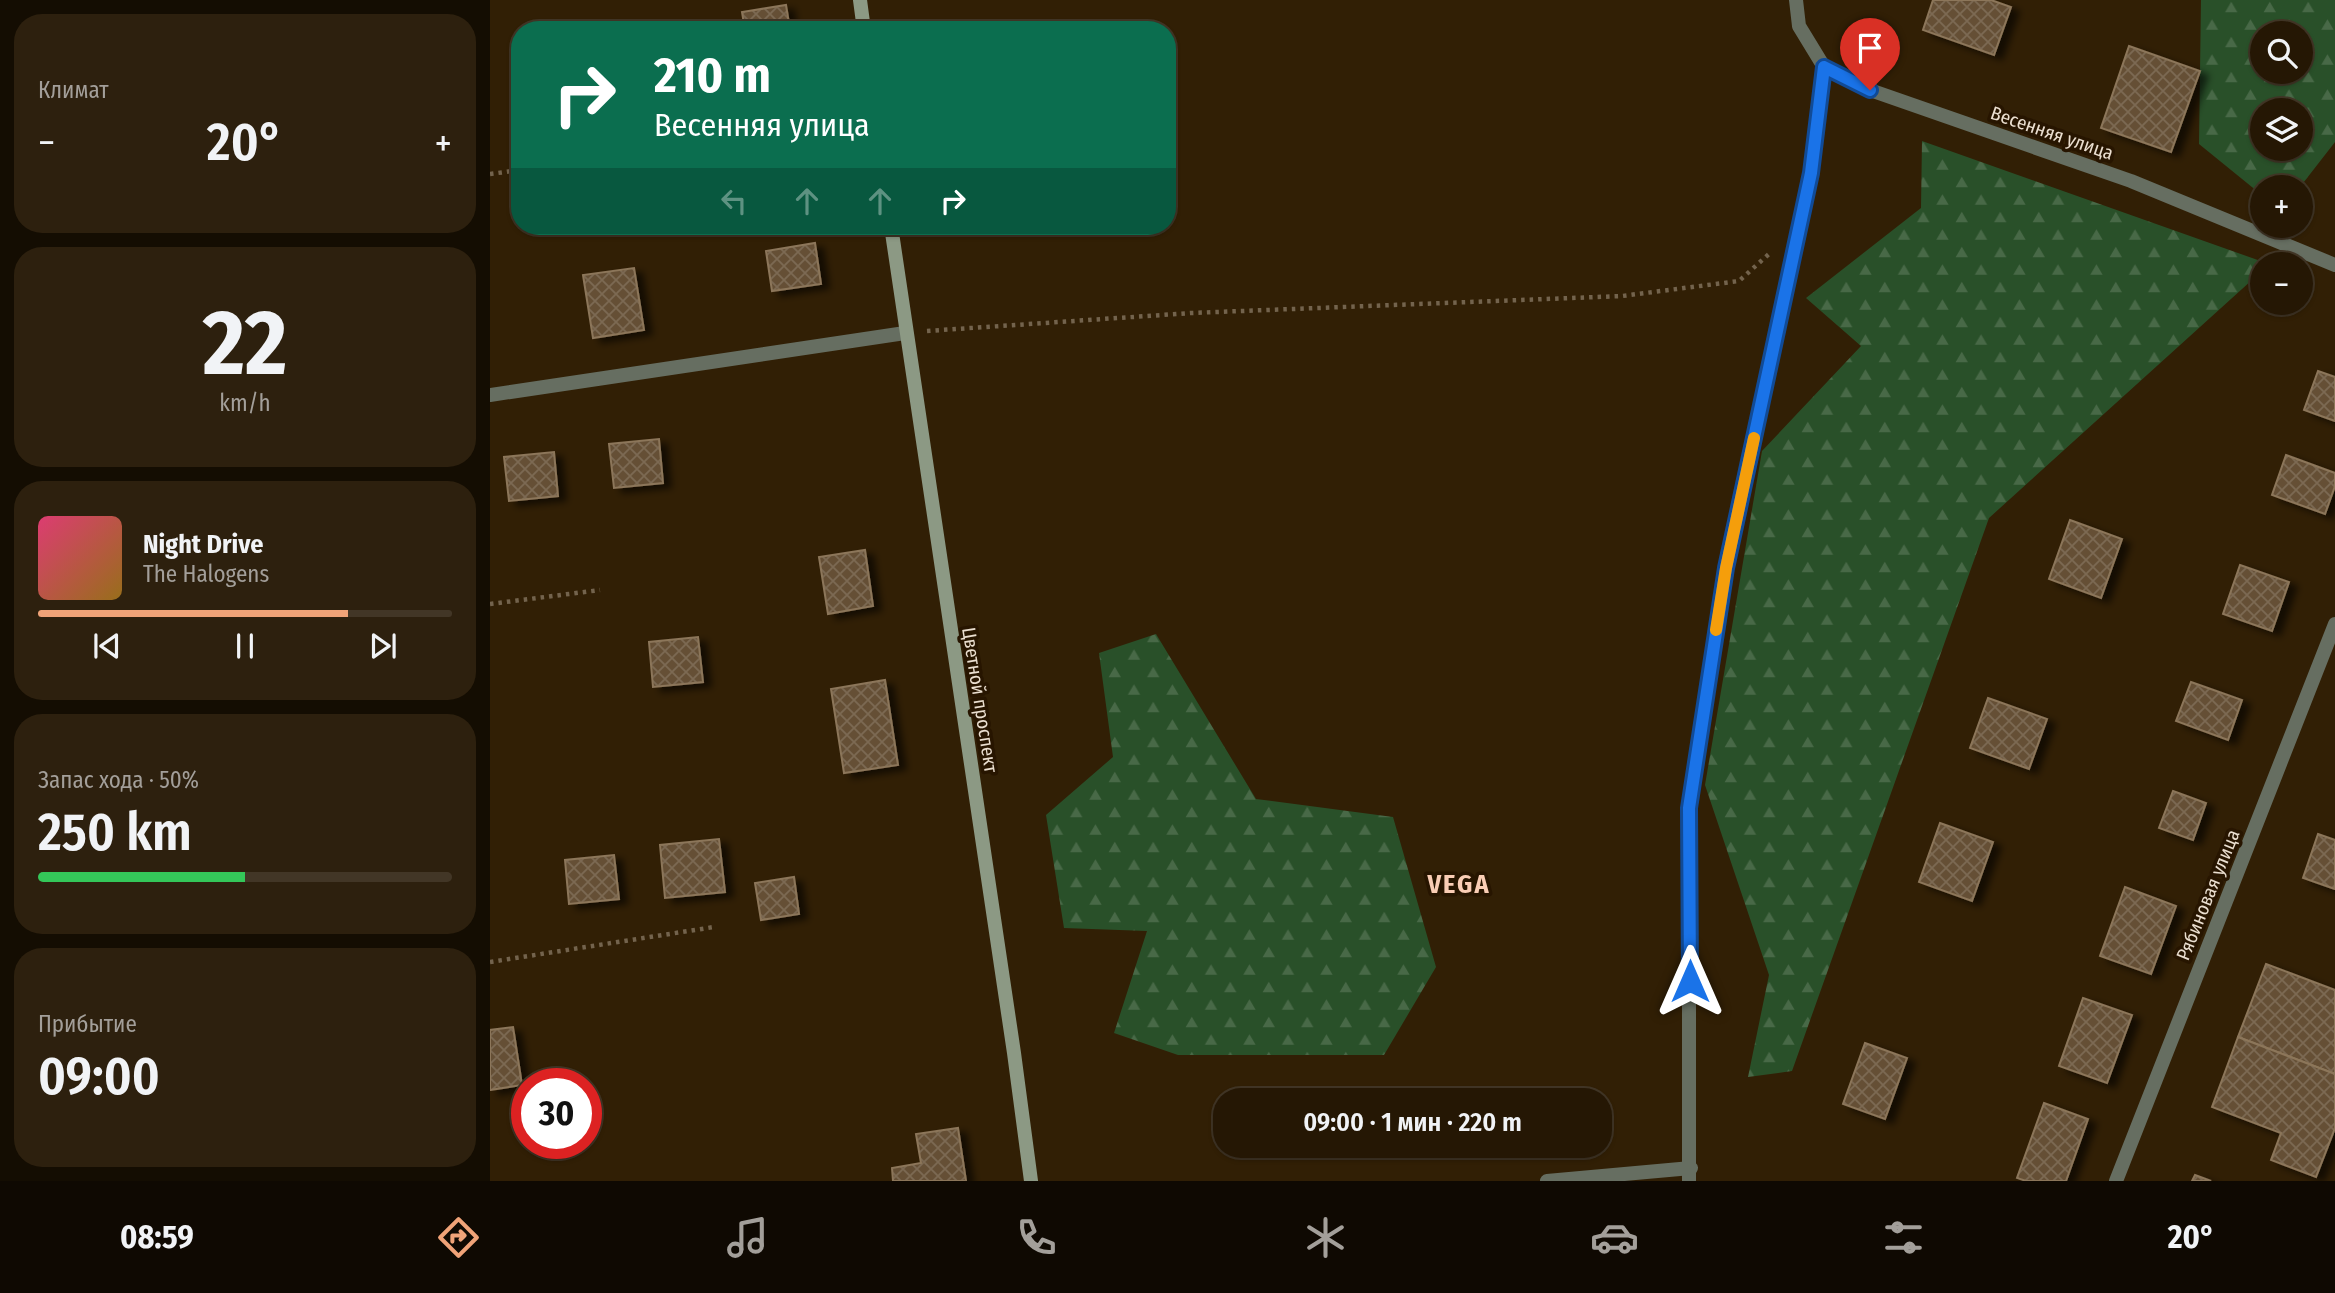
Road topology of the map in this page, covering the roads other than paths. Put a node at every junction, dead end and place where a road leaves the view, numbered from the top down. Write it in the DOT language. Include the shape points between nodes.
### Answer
graph roads {
  1 [pos="860,0"];
  2 [pos="1796,0"];
  3 [pos="863,21"];
  4 [pos="1824,67"];
  5 [pos="892,235"];
  6 [pos="2335,265"];
  7 [pos="905,333"];
  8 [pos="490,395"];
  9 [pos="2335,624"];
  10 [pos="1690,1175"];
  11 [pos="1031,1181"];
  12 [pos="1547,1181"];
  13 [pos="2116,1181"];
  1 -- 3 [label="street"];
  2 -- 4 [label="street" via="1799,26"];
  4 -- 6 [label="street, Весенняя улица" via="1870,90 2131,181"];
  4 -- 10 [label="street" via="1811,173 1726,568 1689,808"];
  5 -- 7 [label="street, Цветной проспект"];
  7 -- 8 [label="street"];
  7 -- 11 [label="street, Цветной проспект"];
  9 -- 13 [label="street, Рябиновая улица"];
  10 -- 12 [label="street"];
}
